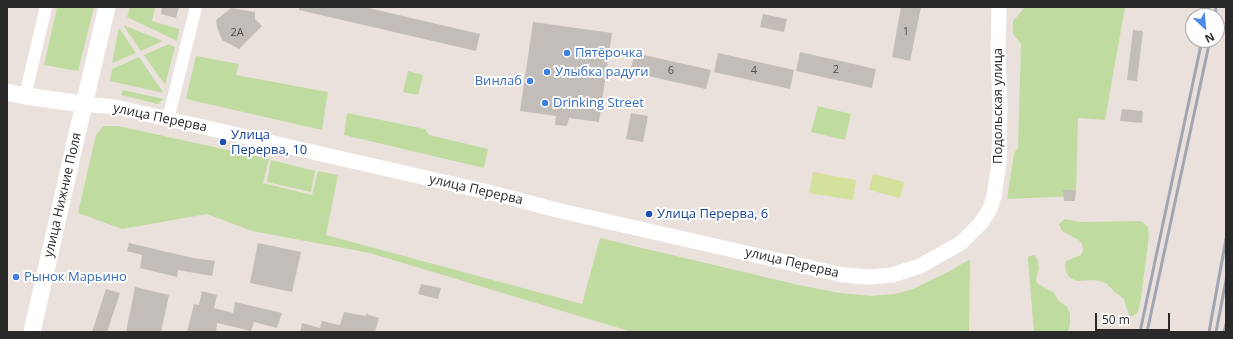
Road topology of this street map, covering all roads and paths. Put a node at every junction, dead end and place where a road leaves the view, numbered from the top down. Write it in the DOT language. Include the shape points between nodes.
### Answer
graph roads {
  1 [pos="46,7"];
  2 [pos="107,7"];
  3 [pos="196,7"];
  4 [pos="999,7"];
  5 [pos="7,92"];
  6 [pos="25,96"];
  7 [pos="83,104"];
  8 [pos="168,119"];
  9 [pos="941,254"];
  10 [pos="32,332"];
  1 -- 6 [label="street"];
  2 -- 7 [label="main road, улица Нижние Поля"];
  3 -- 8 [label="street"];
  4 -- 9 [label="street, Подольская улица" via="999,163 994,196 990,209 980,224 961,243"];
  5 -- 6 [label="main road, улица Перерва"];
  6 -- 7 [label="main road, улица Перерва"];
  7 -- 8 [label="street, улица Перерва" via="115,107"];
  7 -- 10 [label="main road, улица Нижние Поля"];
  8 -- 9 [label="street, улица Перерва" via="843,275 892,275 920,266"];
}
